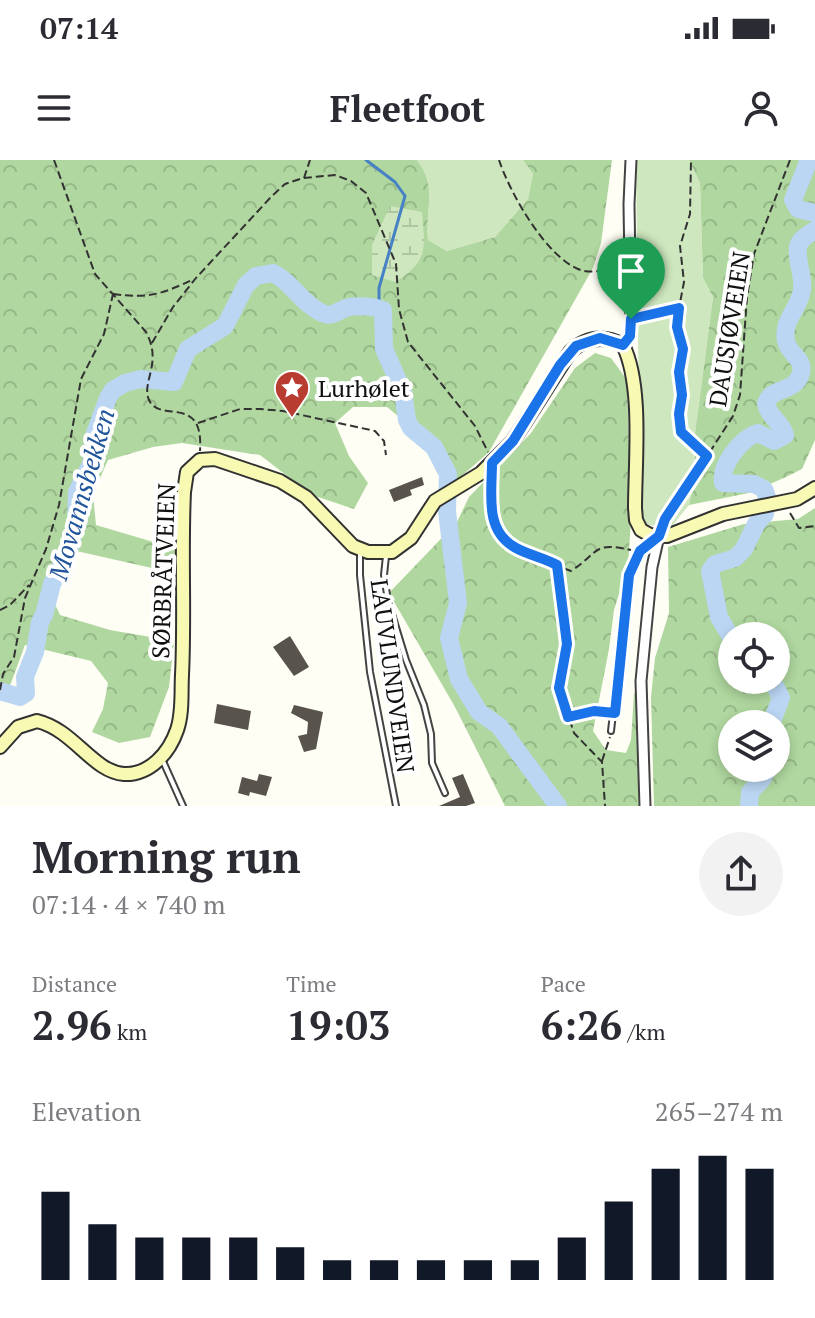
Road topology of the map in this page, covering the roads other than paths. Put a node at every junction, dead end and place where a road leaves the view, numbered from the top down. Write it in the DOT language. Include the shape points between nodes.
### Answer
graph roads {
  1 [pos="631,160"];
  2 [pos="623,345"];
  3 [pos="815,488"];
  4 [pos="659,536"];
  5 [pos="361,551"];
  6 [pos="386,553"];
  7 [pos="611,731"];
  8 [pos="0,747"];
  9 [pos="161,757"];
  10 [pos="445,793"];
  11 [pos="183,806"];
  12 [pos="396,806"];
  13 [pos="645,806"];
  1 -- 2 [label="street" via="631,319 630,336"];
  2 -- 4 [label="street" via="633,380 636,520 646,533"];
  2 -- 6 [label="street" via="600,338 576,346 513,441 492,463 441,497 411,538"];
  3 -- 4 [label="street" via="803,497 723,514"];
  4 -- 7 [label="lane" via="640,551 629,575"];
  4 -- 13 [label="street" via="641,681"];
  5 -- 6 [label="street"];
  5 -- 9 [label="street, SØRBRÅTVEIEN" via="292,487 215,459 190,467 183,507 180,719"];
  5 -- 12 [label="lane, LAUVLUNDVEIEN" via="370,672"];
  6 -- 10 [label="lane" via="388,601 424,705 432,763"];
  8 -- 9 [label="street" via="18,727 37,721 72,738 114,772 138,773"];
  9 -- 11 [label="lane"];
}
